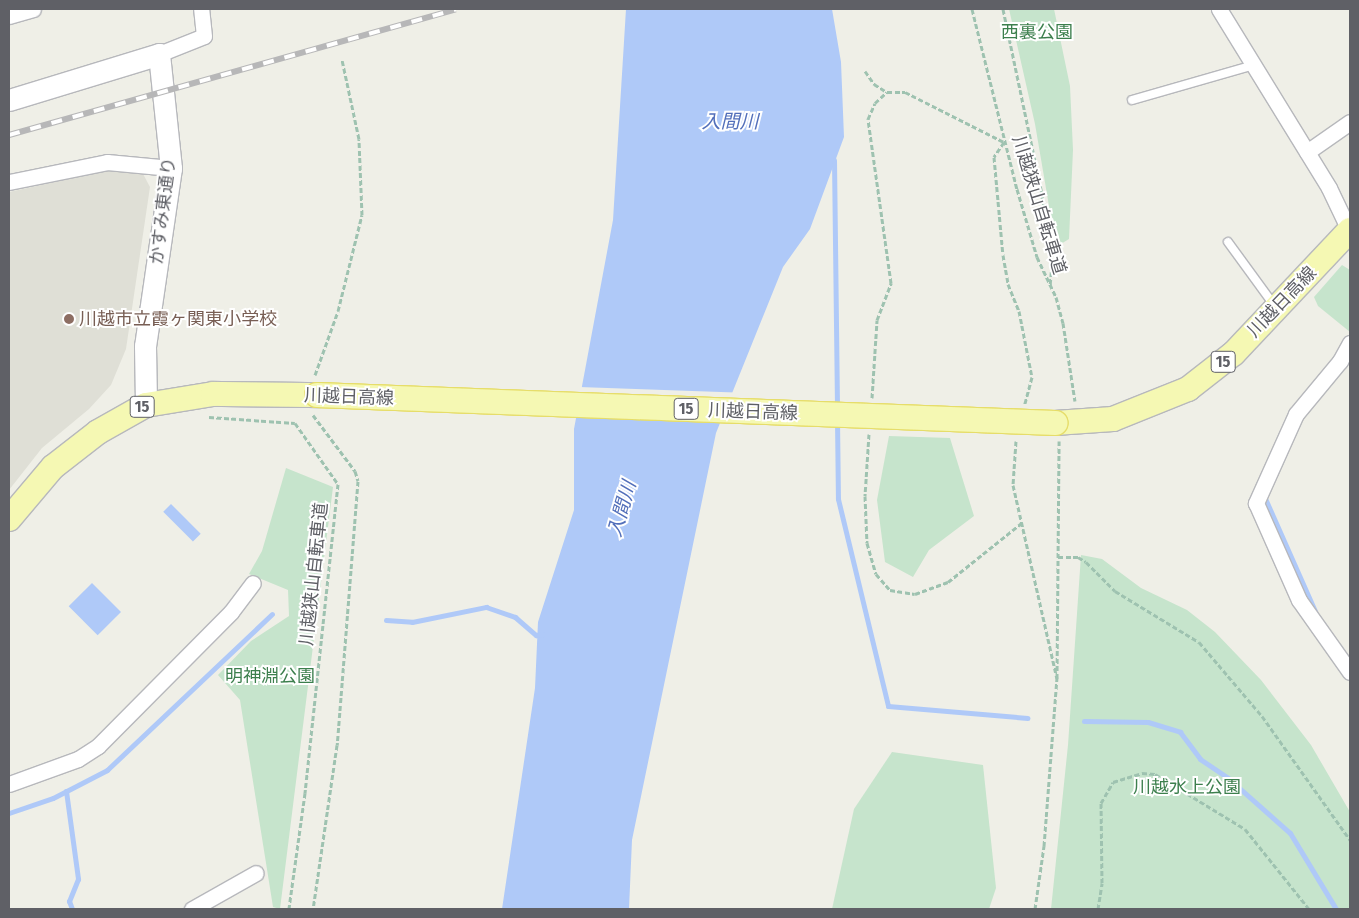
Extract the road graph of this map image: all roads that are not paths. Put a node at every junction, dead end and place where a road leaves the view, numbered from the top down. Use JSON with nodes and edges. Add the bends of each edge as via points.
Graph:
{"nodes":[{"id":1,"x":33,"y":9,"type":"edge"},
{"id":2,"x":201,"y":9,"type":"edge"},
{"id":3,"x":1220,"y":9,"type":"edge"},
{"id":4,"x":9,"y":16,"type":"edge"},
{"id":5,"x":159,"y":54,"type":"junction"},
{"id":6,"x":1254,"y":65,"type":"junction"},
{"id":7,"x":9,"y":100,"type":"edge"},
{"id":8,"x":1132,"y":100,"type":"dead end"},
{"id":9,"x":1350,"y":122,"type":"edge"},
{"id":10,"x":1307,"y":152,"type":"junction"},
{"id":11,"x":171,"y":168,"type":"junction"},
{"id":12,"x":9,"y":182,"type":"edge"},
{"id":13,"x":1350,"y":231,"type":"edge"},
{"id":14,"x":1228,"y":242,"type":"dead end"},
{"id":15,"x":1276,"y":309,"type":"junction"},
{"id":16,"x":1350,"y":343,"type":"edge"},
{"id":17,"x":146,"y":405,"type":"junction"},
{"id":18,"x":9,"y":519,"type":"edge"},
{"id":19,"x":253,"y":583,"type":"dead end"},
{"id":20,"x":1350,"y":672,"type":"edge"},
{"id":21,"x":9,"y":784,"type":"edge"},
{"id":22,"x":256,"y":873,"type":"dead end"},
{"id":23,"x":192,"y":909,"type":"edge"}],
"edges":[{"from":1,"to":4,"type":"street"},
{"from":2,"to":5,"type":"street","via":[[204,36]]},
{"from":3,"to":6,"type":"street"},
{"from":5,"to":7,"type":"street"},
{"from":5,"to":11,"type":"street","name":"かすみ東通り"},
{"from":6,"to":8,"type":"lane"},
{"from":6,"to":10,"type":"street"},
{"from":9,"to":10,"type":"street"},
{"from":10,"to":13,"type":"street","via":[[1340,207]]},
{"from":11,"to":12,"type":"street","via":[[107,162]]},
{"from":11,"to":17,"type":"street","name":"かすみ東通り","via":[[145,346]]},
{"from":13,"to":15,"type":"main road","name":"川越日高線","number":"15"},
{"from":14,"to":15,"type":"lane"},
{"from":15,"to":17,"type":"main road","name":"川越日高線","number":"15","bridge":true,"via":[[1234,353],[1188,389],[1113,418],[1057,429],[317,395],[213,394]]},
{"from":16,"to":20,"type":"street","via":[[1340,361],[1296,414],[1256,503],[1299,600]]},
{"from":17,"to":18,"type":"main road","name":"川越日高線","number":"15","via":[[118,419],[67,455]]},
{"from":19,"to":21,"type":"street","via":[[231,612],[98,746],[78,759]]},
{"from":22,"to":23,"type":"street"}]}
